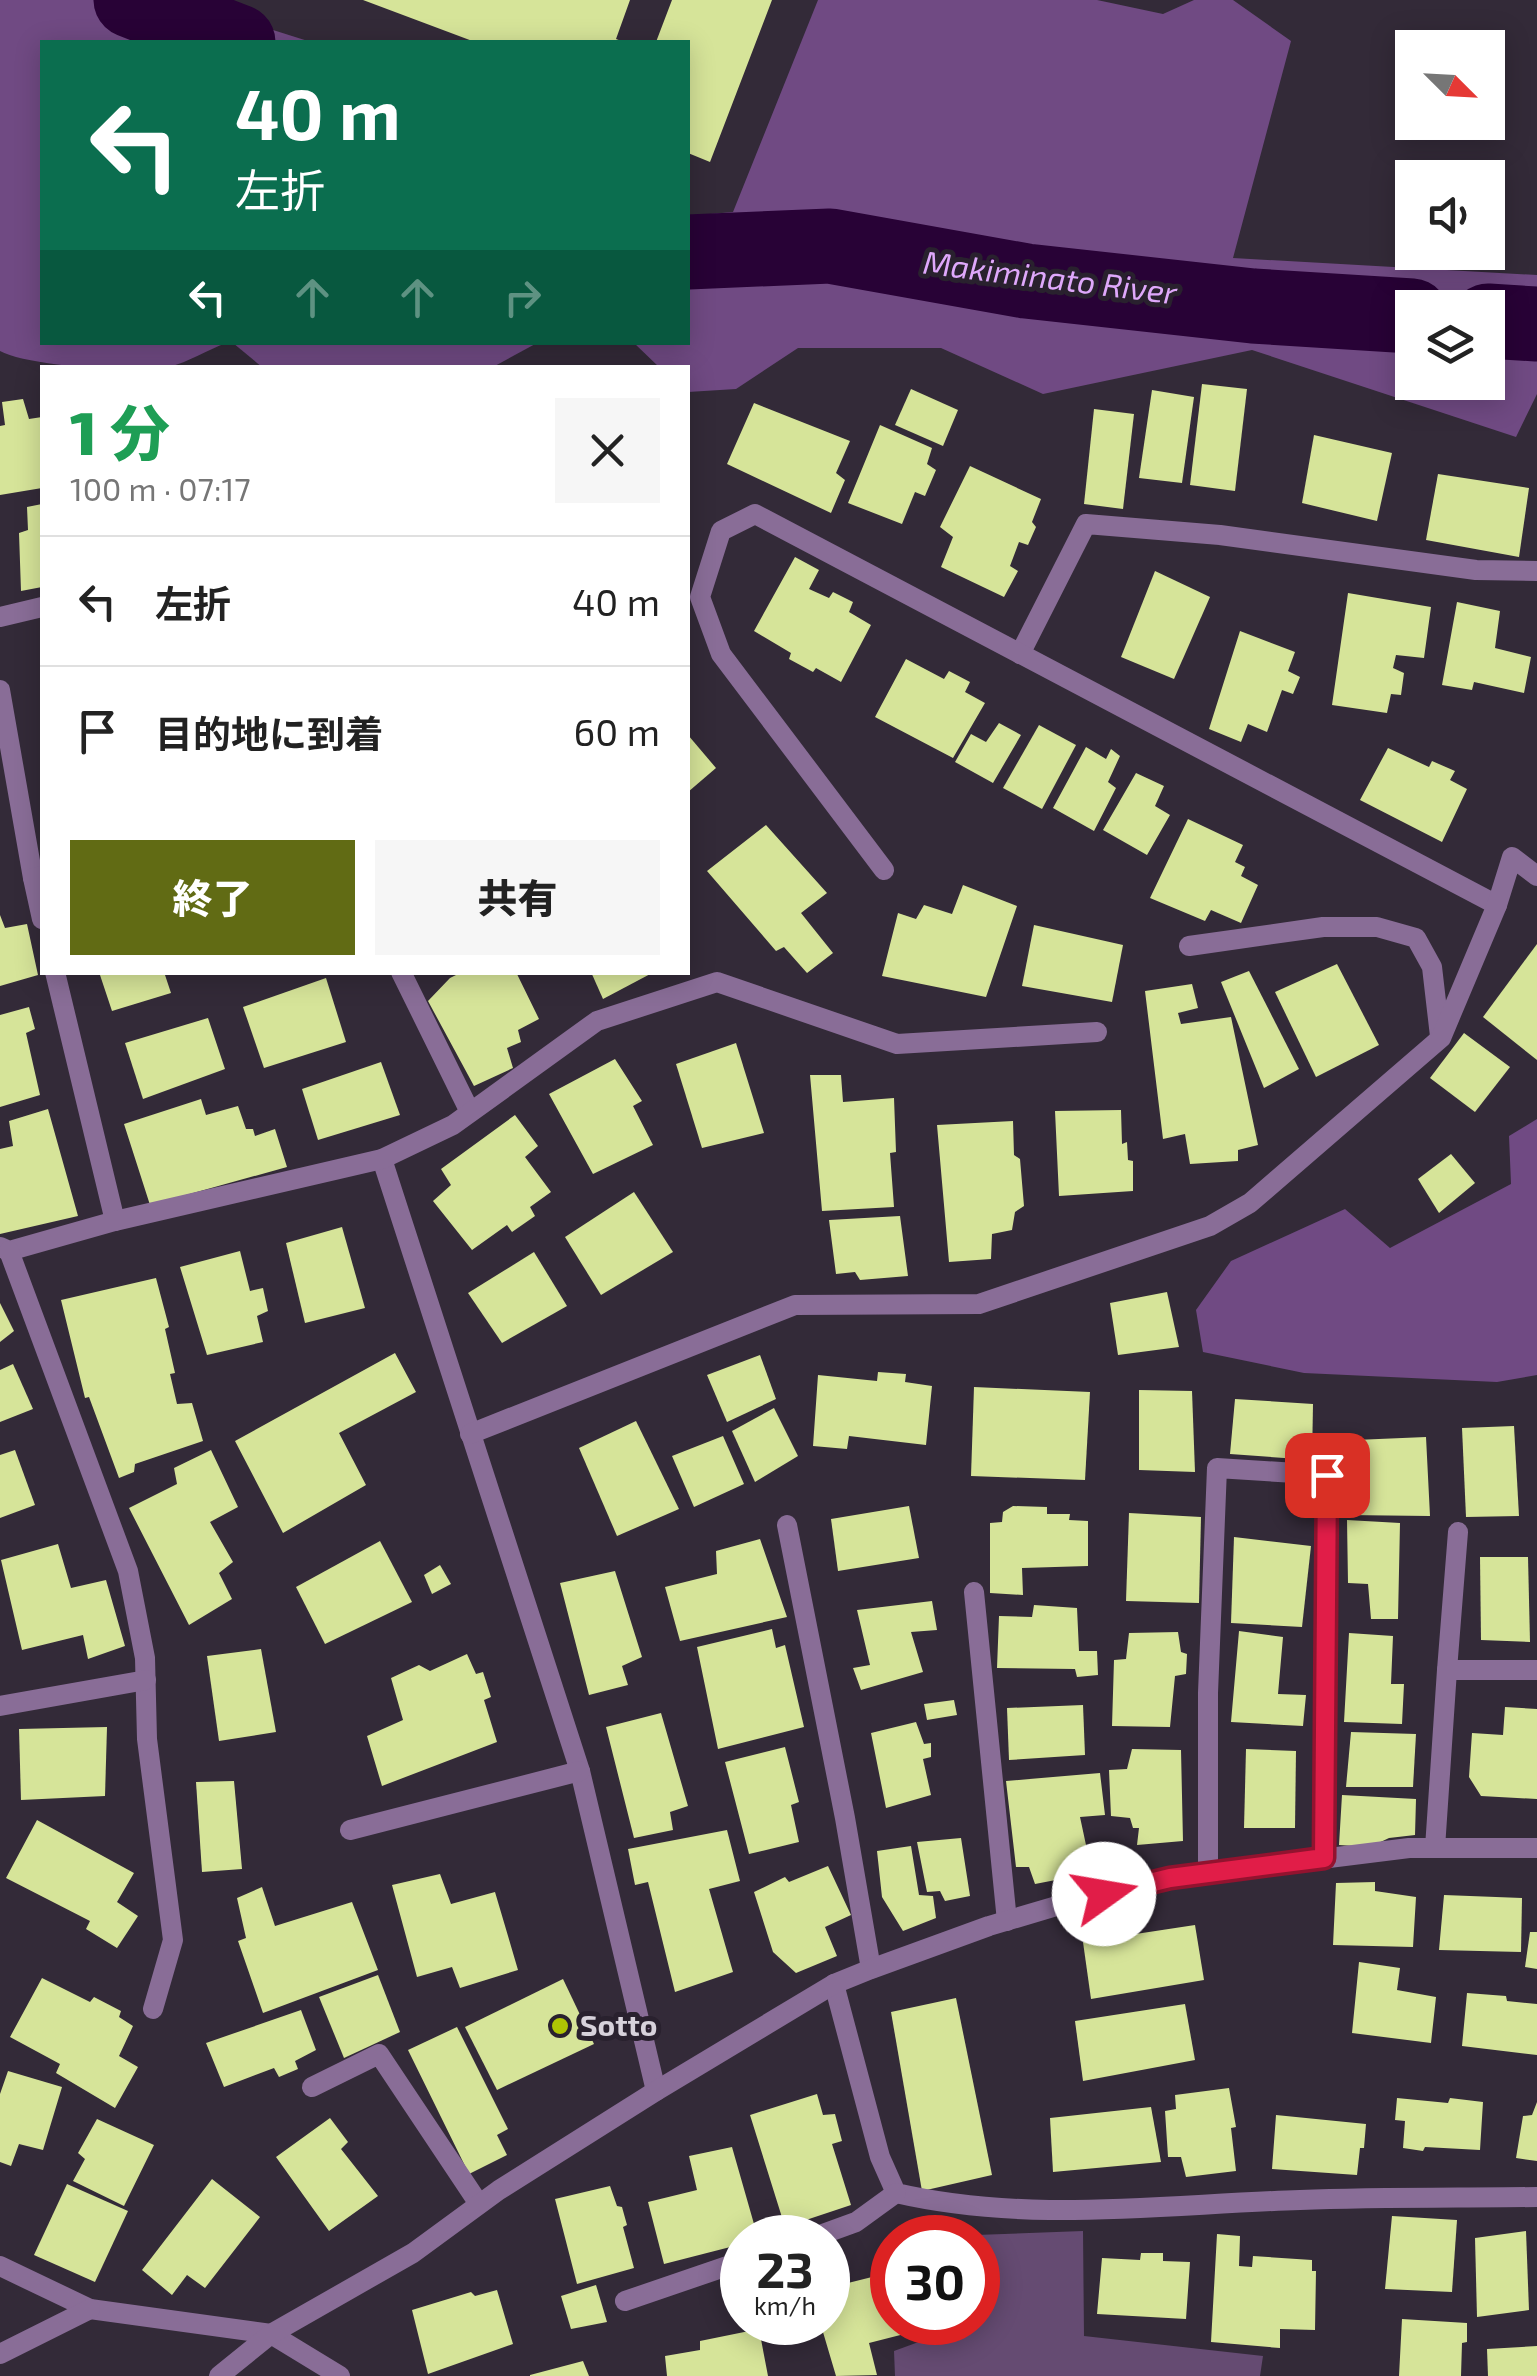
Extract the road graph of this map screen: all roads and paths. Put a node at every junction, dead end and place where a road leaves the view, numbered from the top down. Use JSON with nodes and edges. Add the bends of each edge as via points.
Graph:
{"nodes":[{"id":1,"x":1537,"y":570,"type":"edge"},
{"id":2,"x":40,"y":607,"type":"edge"},
{"id":3,"x":0,"y":617,"type":"edge"},
{"id":4,"x":1020,"y":654,"type":"junction"},
{"id":5,"x":0,"y":690,"type":"edge"},
{"id":6,"x":2,"y":717,"type":"edge"},
{"id":7,"x":884,"y":870,"type":"dead end"},
{"id":8,"x":1537,"y":876,"type":"edge"},
{"id":9,"x":38,"y":877,"type":"edge"},
{"id":10,"x":1497,"y":905,"type":"junction"},
{"id":11,"x":1189,"y":946,"type":"dead end"},
{"id":12,"x":57,"y":975,"type":"edge"},
{"id":13,"x":402,"y":975,"type":"edge"},
{"id":14,"x":1097,"y":1032,"type":"dead end"},
{"id":15,"x":1440,"y":1038,"type":"junction"},
{"id":16,"x":470,"y":1112,"type":"junction"},
{"id":17,"x":382,"y":1160,"type":"junction"},
{"id":18,"x":115,"y":1221,"type":"junction"},
{"id":19,"x":5,"y":1249,"type":"edge"},
{"id":20,"x":470,"y":1434,"type":"junction"},
{"id":21,"x":786,"y":1524,"type":"dead end"},
{"id":22,"x":1458,"y":1532,"type":"dead end"},
{"id":23,"x":974,"y":1592,"type":"dead end"},
{"id":24,"x":1447,"y":1670,"type":"junction"},
{"id":25,"x":1537,"y":1670,"type":"edge"},
{"id":26,"x":146,"y":1680,"type":"junction"},
{"id":27,"x":0,"y":1706,"type":"edge"},
{"id":28,"x":580,"y":1771,"type":"junction"},
{"id":29,"x":350,"y":1830,"type":"dead end"},
{"id":30,"x":1434,"y":1848,"type":"junction"},
{"id":31,"x":1537,"y":1848,"type":"edge"},
{"id":32,"x":1324,"y":1858,"type":"junction"},
{"id":33,"x":1208,"y":1873,"type":"junction"},
{"id":34,"x":1007,"y":1921,"type":"junction"},
{"id":35,"x":870,"y":1969,"type":"junction"},
{"id":36,"x":834,"y":1984,"type":"junction"},
{"id":37,"x":153,"y":2009,"type":"dead end"},
{"id":38,"x":312,"y":2087,"type":"dead end"},
{"id":39,"x":656,"y":2090,"type":"junction"},
{"id":40,"x":896,"y":2193,"type":"junction"},
{"id":41,"x":1537,"y":2197,"type":"edge"},
{"id":42,"x":479,"y":2204,"type":"junction"},
{"id":43,"x":850,"y":2224,"type":"edge"},
{"id":44,"x":0,"y":2266,"type":"edge"},
{"id":45,"x":720,"y":2269,"type":"edge"},
{"id":46,"x":625,"y":2301,"type":"dead end"},
{"id":47,"x":90,"y":2309,"type":"junction"},
{"id":48,"x":271,"y":2334,"type":"junction"},
{"id":49,"x":0,"y":2354,"type":"edge"},
{"id":50,"x":218,"y":2376,"type":"edge"},
{"id":51,"x":340,"y":2376,"type":"edge"}],
"edges":[{"from":1,"to":4,"type":"street","via":[[1476,570],[1086,524]]},
{"from":2,"to":3,"type":"street"},
{"from":4,"to":7,"type":"street","via":[[754,514],[721,531],[700,597],[721,654]]},
{"from":4,"to":10,"type":"street"},
{"from":5,"to":6,"type":"street"},
{"from":6,"to":9,"type":"street"},
{"from":8,"to":10,"type":"street","via":[[1512,858]]},
{"from":10,"to":15,"type":"street"},
{"from":11,"to":15,"type":"street","via":[[1323,927],[1378,928],[1416,938],[1432,966]]},
{"from":12,"to":18,"type":"street"},
{"from":13,"to":16,"type":"street"},
{"from":14,"to":16,"type":"street","via":[[896,1044],[717,982],[597,1021]]},
{"from":15,"to":20,"type":"street","via":[[1250,1203],[1210,1226],[979,1304],[794,1305]]},
{"from":16,"to":17,"type":"street"},
{"from":17,"to":18,"type":"street"},
{"from":17,"to":20,"type":"street"},
{"from":18,"to":19,"type":"street"},
{"from":19,"to":26,"type":"street","via":[[128,1571]]},
{"from":20,"to":28,"type":"street"},
{"from":21,"to":35,"type":"street"},
{"from":22,"to":24,"type":"street"},
{"from":23,"to":34,"type":"street"},
{"from":24,"to":25,"type":"street"},
{"from":24,"to":30,"type":"street"},
{"from":26,"to":27,"type":"street"},
{"from":26,"to":37,"type":"street","via":[[147,1739],[173,1940]]},
{"from":28,"to":29,"type":"street"},
{"from":28,"to":39,"type":"street"},
{"from":30,"to":31,"type":"street"},
{"from":30,"to":32,"type":"street"},
{"from":32,"to":33,"type":"street"},
{"from":32,"to":33,"type":"street","via":[[1327,1475],[1217,1468]]},
{"from":33,"to":34,"type":"street"},
{"from":34,"to":35,"type":"street"},
{"from":35,"to":36,"type":"street"},
{"from":36,"to":39,"type":"street"},
{"from":36,"to":40,"type":"street","via":[[880,2157]]},
{"from":38,"to":42,"type":"street","via":[[379,2054]]},
{"from":39,"to":42,"type":"street"},
{"from":40,"to":41,"type":"street","via":[[945,2204],[1075,2213],[1300,2200]]},
{"from":40,"to":43,"type":"street"},
{"from":42,"to":48,"type":"street","via":[[412,2253]]},
{"from":44,"to":47,"type":"street"},
{"from":45,"to":46,"type":"street"},
{"from":47,"to":48,"type":"street"},
{"from":47,"to":49,"type":"street"},
{"from":48,"to":50,"type":"street"},
{"from":48,"to":51,"type":"street"}]}
